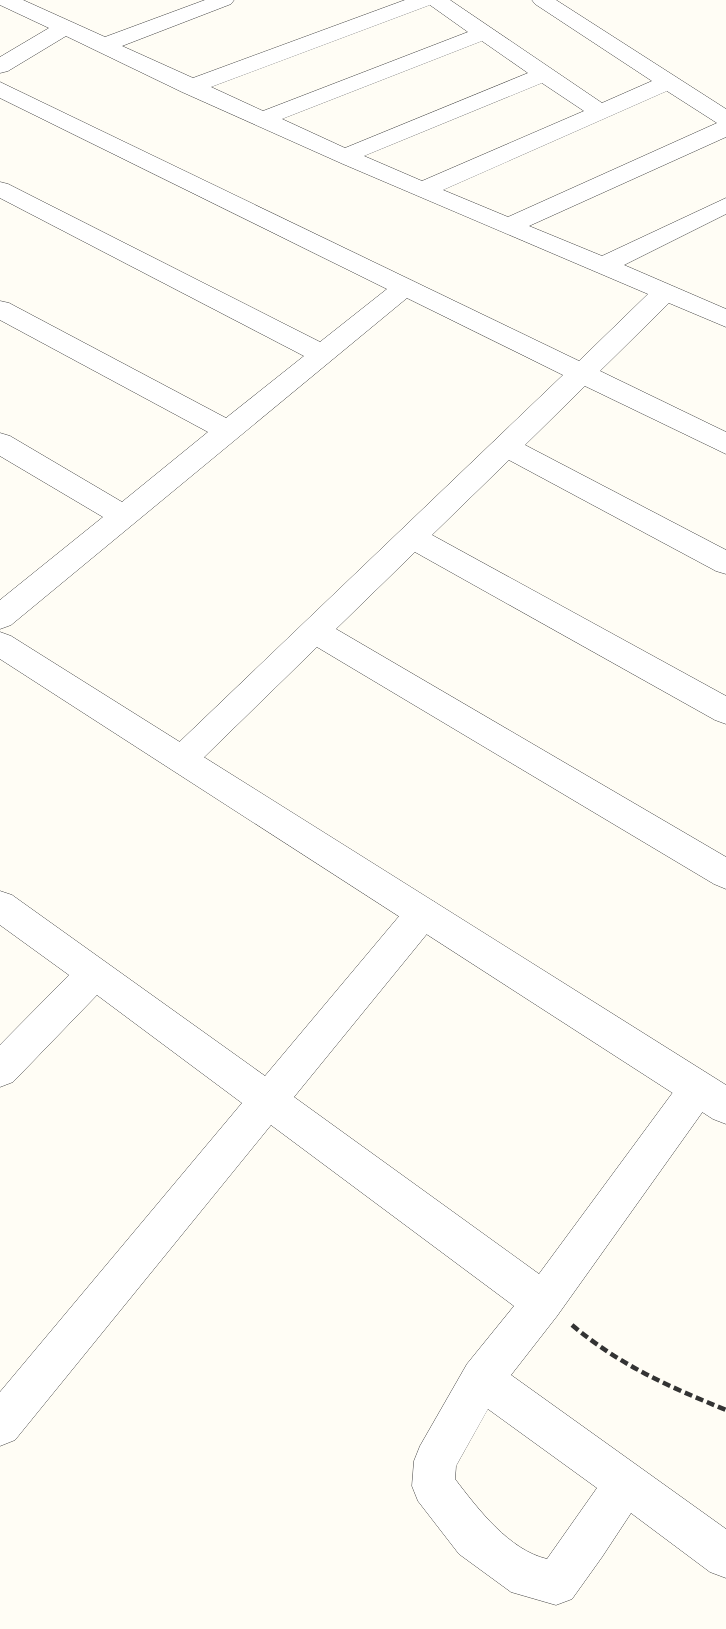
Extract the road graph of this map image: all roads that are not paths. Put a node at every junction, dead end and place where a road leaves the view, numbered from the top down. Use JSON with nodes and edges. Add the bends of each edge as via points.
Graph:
{"nodes":[{"id":1,"x":6,"y":0,"type":"edge"},
{"id":2,"x":224,"y":0,"type":"edge"},
{"id":3,"x":424,"y":0,"type":"edge"},
{"id":4,"x":436,"y":0,"type":"edge"},
{"id":5,"x":542,"y":0,"type":"edge"},
{"id":6,"x":65,"y":27,"type":"junction"},
{"id":7,"x":484,"y":33,"type":"junction"},
{"id":8,"x":104,"y":45,"type":"junction"},
{"id":9,"x":0,"y":66,"type":"edge"},
{"id":10,"x":544,"y":74,"type":"junction"},
{"id":11,"x":669,"y":82,"type":"junction"},
{"id":12,"x":190,"y":87,"type":"junction"},
{"id":13,"x":0,"y":89,"type":"edge"},
{"id":14,"x":600,"y":112,"type":"junction"},
{"id":15,"x":262,"y":119,"type":"junction"},
{"id":16,"x":726,"y":119,"type":"edge"},
{"id":17,"x":726,"y":128,"type":"edge"},
{"id":18,"x":345,"y":156,"type":"junction"},
{"id":19,"x":0,"y":189,"type":"edge"},
{"id":20,"x":423,"y":190,"type":"junction"},
{"id":21,"x":726,"y":205,"type":"edge"},
{"id":22,"x":509,"y":226,"type":"junction"},
{"id":23,"x":603,"y":264,"type":"junction"},
{"id":24,"x":404,"y":288,"type":"junction"},
{"id":25,"x":666,"y":292,"type":"junction"},
{"id":26,"x":0,"y":309,"type":"edge"},
{"id":27,"x":719,"y":310,"type":"edge"},
{"id":28,"x":322,"y":354,"type":"junction"},
{"id":29,"x":581,"y":375,"type":"junction"},
{"id":30,"x":228,"y":431,"type":"junction"},
{"id":31,"x":0,"y":443,"type":"edge"},
{"id":32,"x":726,"y":444,"type":"edge"},
{"id":33,"x":506,"y":447,"type":"junction"},
{"id":34,"x":124,"y":516,"type":"junction"},
{"id":35,"x":412,"y":537,"type":"junction"},
{"id":36,"x":726,"y":563,"type":"edge"},
{"id":37,"x":0,"y":617,"type":"edge"},
{"id":38,"x":315,"y":631,"type":"junction"},
{"id":39,"x":0,"y":644,"type":"edge"},
{"id":40,"x":726,"y":711,"type":"edge"},
{"id":41,"x":182,"y":759,"type":"junction"},
{"id":42,"x":726,"y":874,"type":"edge"},
{"id":43,"x":0,"y":906,"type":"edge"},
{"id":44,"x":423,"y":913,"type":"junction"},
{"id":45,"x":95,"y":974,"type":"junction"},
{"id":46,"x":0,"y":1070,"type":"edge"},
{"id":47,"x":712,"y":1097,"type":"edge"},
{"id":48,"x":268,"y":1100,"type":"junction"},
{"id":49,"x":543,"y":1302,"type":"junction"},
{"id":50,"x":482,"y":1379,"type":"junction"},
{"id":51,"x":0,"y":1425,"type":"edge"},
{"id":52,"x":625,"y":1483,"type":"junction"},
{"id":53,"x":726,"y":1556,"type":"edge"}],
"edges":[{"from":1,"to":6,"type":"street"},
{"from":2,"to":8,"type":"street"},
{"from":3,"to":12,"type":"street"},
{"from":4,"to":7,"type":"street"},
{"from":5,"to":11,"type":"street"},
{"from":6,"to":8,"type":"street"},
{"from":6,"to":9,"type":"street"},
{"from":7,"to":10,"type":"street"},
{"from":7,"to":15,"type":"street"},
{"from":8,"to":12,"type":"street"},
{"from":10,"to":14,"type":"street"},
{"from":10,"to":18,"type":"street"},
{"from":11,"to":14,"type":"street"},
{"from":11,"to":16,"type":"street"},
{"from":12,"to":15,"type":"street"},
{"from":13,"to":24,"type":"street"},
{"from":14,"to":20,"type":"street"},
{"from":15,"to":18,"type":"street"},
{"from":17,"to":22,"type":"street"},
{"from":18,"to":20,"type":"street"},
{"from":19,"to":28,"type":"street"},
{"from":20,"to":22,"type":"street"},
{"from":21,"to":23,"type":"street"},
{"from":22,"to":23,"type":"street"},
{"from":23,"to":25,"type":"street"},
{"from":24,"to":28,"type":"street"},
{"from":24,"to":29,"type":"street"},
{"from":25,"to":27,"type":"street"},
{"from":25,"to":29,"type":"street"},
{"from":26,"to":30,"type":"street"},
{"from":28,"to":30,"type":"street"},
{"from":29,"to":32,"type":"street"},
{"from":29,"to":33,"type":"street"},
{"from":30,"to":34,"type":"street"},
{"from":31,"to":34,"type":"street"},
{"from":33,"to":35,"type":"street"},
{"from":33,"to":36,"type":"street"},
{"from":34,"to":37,"type":"street"},
{"from":35,"to":38,"type":"street"},
{"from":35,"to":40,"type":"street"},
{"from":38,"to":41,"type":"street"},
{"from":38,"to":42,"type":"street"},
{"from":39,"to":41,"type":"street"},
{"from":41,"to":44,"type":"street"},
{"from":43,"to":45,"type":"street"},
{"from":44,"to":47,"type":"street"},
{"from":44,"to":48,"type":"street"},
{"from":45,"to":46,"type":"street"},
{"from":45,"to":48,"type":"street"},
{"from":47,"to":49,"type":"street"},
{"from":48,"to":49,"type":"street"},
{"from":48,"to":51,"type":"street"},
{"from":49,"to":50,"type":"street"},
{"from":50,"to":52,"type":"street"},
{"from":50,"to":52,"type":"street","via":[[435,1461],[433,1486],[474,1539],[527,1576],[556,1583]]},
{"from":52,"to":53,"type":"street"}]}
